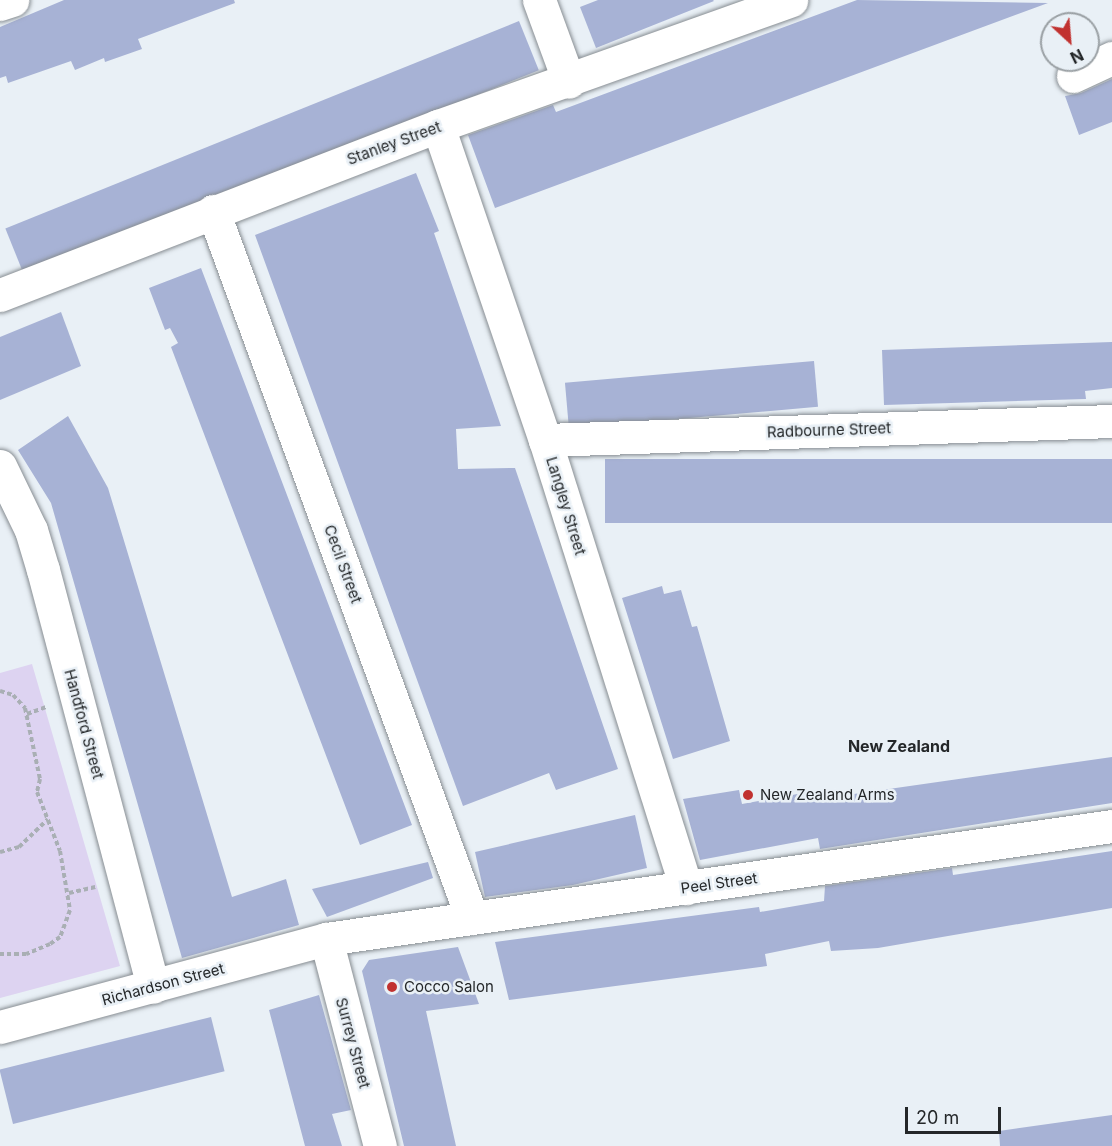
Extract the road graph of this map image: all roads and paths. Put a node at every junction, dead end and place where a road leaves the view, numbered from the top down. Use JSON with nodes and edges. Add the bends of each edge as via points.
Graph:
{"nodes":[{"id":1,"x":12,"y":0,"type":"edge"},
{"id":2,"x":539,"y":0,"type":"edge"},
{"id":3,"x":791,"y":0,"type":"edge"},
{"id":4,"x":0,"y":4,"type":"edge"},
{"id":5,"x":1112,"y":58,"type":"edge"},
{"id":6,"x":1073,"y":76,"type":"dead end"},
{"id":7,"x":569,"y":82,"type":"junction"},
{"id":8,"x":438,"y":126,"type":"junction"},
{"id":9,"x":213,"y":211,"type":"junction"},
{"id":10,"x":0,"y":295,"type":"edge"},
{"id":11,"x":1112,"y":421,"type":"edge"},
{"id":12,"x":546,"y":440,"type":"junction"},
{"id":13,"x":0,"y":466,"type":"edge"},
{"id":14,"x":0,"y":691,"type":"edge"},
{"id":15,"x":48,"y":819,"type":"junction"},
{"id":16,"x":1112,"y":826,"type":"edge"},
{"id":17,"x":0,"y":852,"type":"edge"},
{"id":18,"x":686,"y":888,"type":"junction"},
{"id":19,"x":472,"y":918,"type":"junction"},
{"id":20,"x":326,"y":939,"type":"junction"},
{"id":21,"x":0,"y":954,"type":"edge"},
{"id":22,"x":153,"y":987,"type":"junction"},
{"id":23,"x":0,"y":1027,"type":"edge"},
{"id":24,"x":380,"y":1146,"type":"edge"}],
"edges":[{"from":1,"to":4,"type":"street"},
{"from":2,"to":7,"type":"street"},
{"from":3,"to":7,"type":"street","name":"Stanley Street"},
{"from":5,"to":6,"type":"street"},
{"from":7,"to":8,"type":"street","name":"Stanley Street"},
{"from":8,"to":9,"type":"street","name":"Stanley Street"},
{"from":8,"to":12,"type":"street","name":"Langley Street"},
{"from":9,"to":10,"type":"street","name":"Stanley Street"},
{"from":9,"to":19,"type":"street","name":"Cecil Street"},
{"from":11,"to":12,"type":"street","name":"Radbourne Street"},
{"from":12,"to":18,"type":"street","name":"Langley Street"},
{"from":13,"to":22,"type":"street","name":"Handford Street","via":[[23,510],[43,570]]},
{"from":14,"to":15,"type":"path","via":[[13,695],[26,708],[40,779],[37,792]]},
{"from":15,"to":17,"type":"path","via":[[19,847]]},
{"from":15,"to":21,"type":"path","via":[[69,893],[66,922],[60,937],[50,945],[26,954]]},
{"from":16,"to":18,"type":"street","name":"Peel Street"},
{"from":18,"to":19,"type":"street","name":"Peel Street"},
{"from":19,"to":20,"type":"street","name":"Peel Street"},
{"from":20,"to":22,"type":"street","name":"Richardson Street"},
{"from":20,"to":24,"type":"street","name":"Surrey Street"},
{"from":22,"to":23,"type":"street","name":"Richardson Street"}]}
